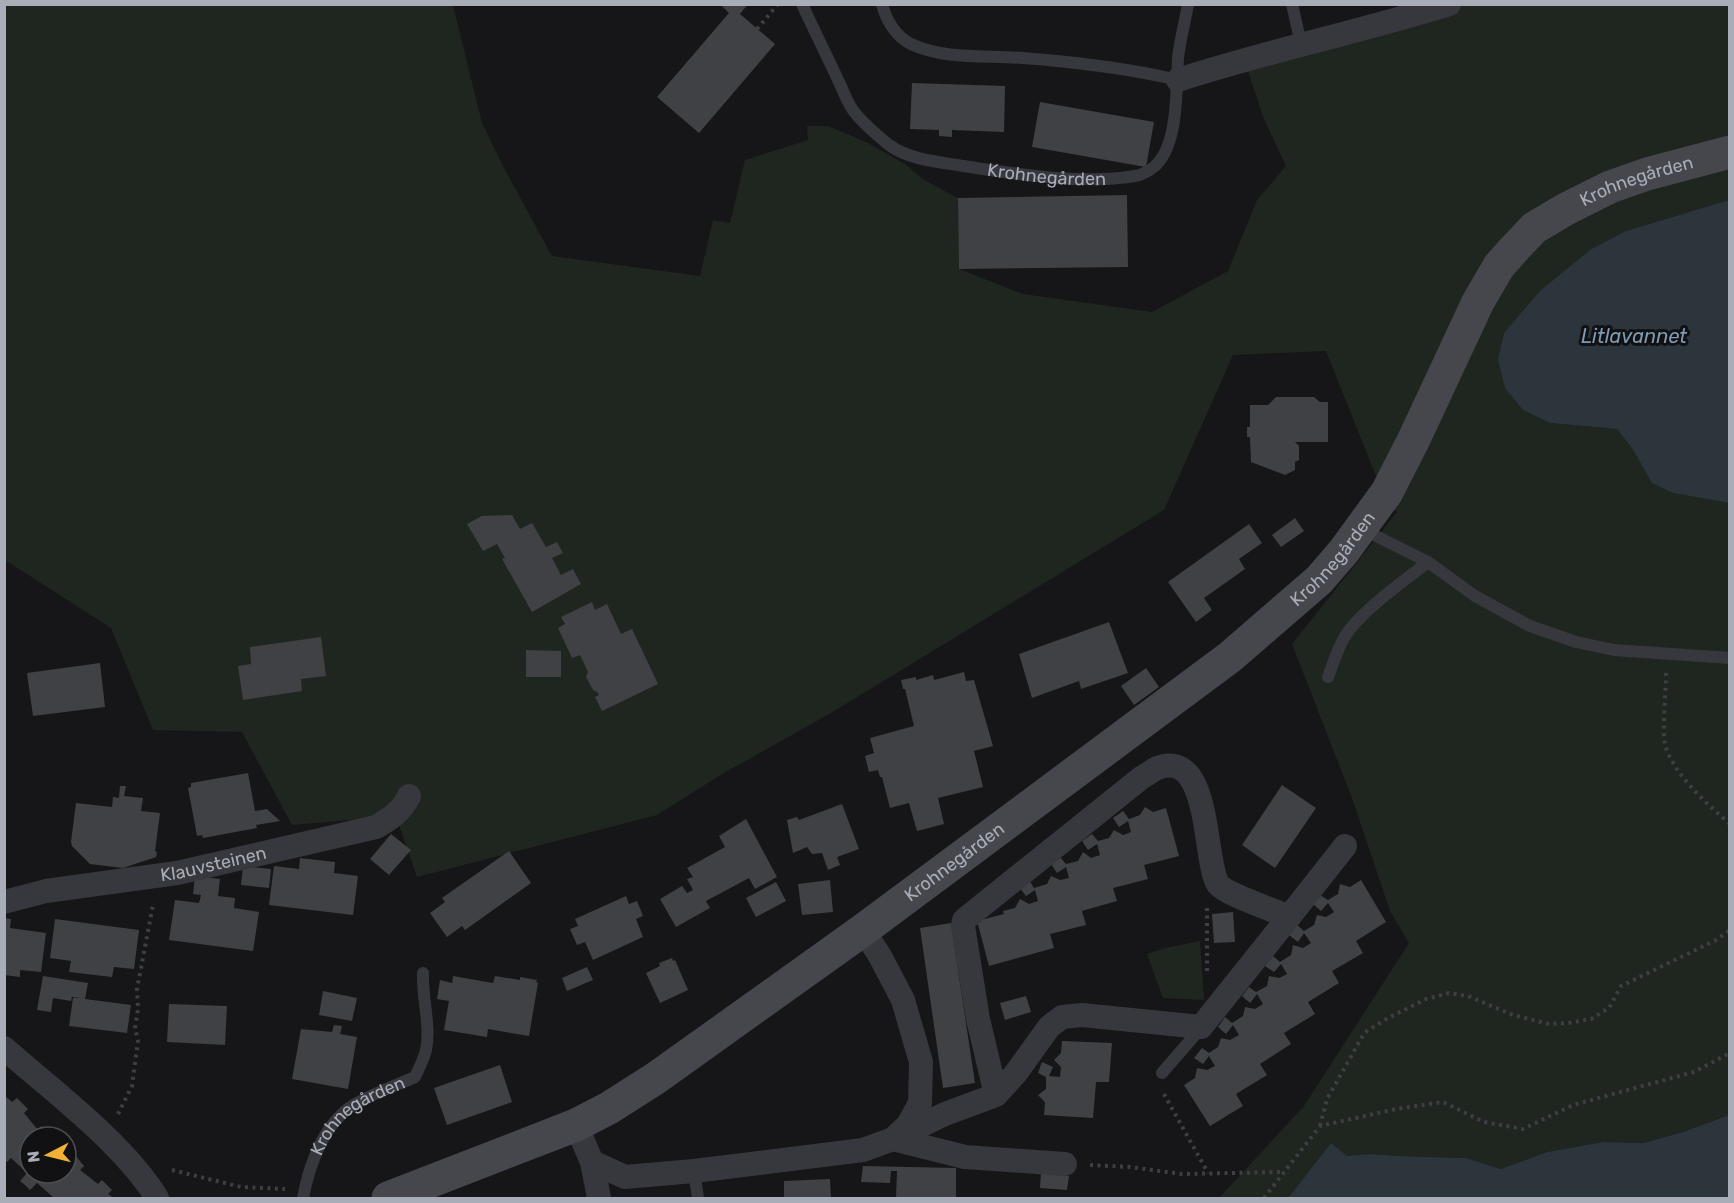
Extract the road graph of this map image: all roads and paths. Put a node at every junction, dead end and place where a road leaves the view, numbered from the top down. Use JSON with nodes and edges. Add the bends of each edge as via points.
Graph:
{"nodes":[{"id":1,"x":778,"y":4,"type":"edge"},
{"id":2,"x":802,"y":4,"type":"edge"},
{"id":3,"x":882,"y":4,"type":"edge"},
{"id":4,"x":1188,"y":4,"type":"edge"},
{"id":5,"x":1292,"y":4,"type":"edge"},
{"id":6,"x":1449,"y":4,"type":"edge"},
{"id":7,"x":758,"y":29,"type":"dead end"},
{"id":8,"x":1301,"y":44,"type":"junction"},
{"id":9,"x":1178,"y":80,"type":"junction"},
{"id":10,"x":1730,"y":152,"type":"edge"},
{"id":11,"x":1361,"y":529,"type":"junction"},
{"id":12,"x":1428,"y":561,"type":"junction"},
{"id":13,"x":1666,"y":655,"type":"junction"},
{"id":14,"x":1730,"y":658,"type":"edge"},
{"id":15,"x":1328,"y":677,"type":"dead end"},
{"id":16,"x":409,"y":796,"type":"dead end"},
{"id":17,"x":1730,"y":824,"type":"edge"},
{"id":18,"x":1345,"y":846,"type":"dead end"},
{"id":19,"x":1213,"y":872,"type":"junction"},
{"id":20,"x":4,"y":903,"type":"edge"},
{"id":21,"x":153,"y":905,"type":"dead end"},
{"id":22,"x":1289,"y":918,"type":"junction"},
{"id":23,"x":863,"y":930,"type":"junction"},
{"id":24,"x":1730,"y":930,"type":"edge"},
{"id":25,"x":423,"y":973,"type":"dead end"},
{"id":26,"x":1208,"y":1019,"type":"junction"},
{"id":27,"x":4,"y":1048,"type":"edge"},
{"id":28,"x":1730,"y":1053,"type":"edge"},
{"id":29,"x":1162,"y":1073,"type":"joint"},
{"id":30,"x":996,"y":1095,"type":"junction"},
{"id":31,"x":576,"y":1125,"type":"junction"},
{"id":32,"x":1320,"y":1126,"type":"junction"},
{"id":33,"x":106,"y":1138,"type":"junction"},
{"id":34,"x":893,"y":1138,"type":"junction"},
{"id":35,"x":592,"y":1162,"type":"junction"},
{"id":36,"x":1065,"y":1164,"type":"joint"},
{"id":37,"x":694,"y":1171,"type":"junction"},
{"id":38,"x":1283,"y":1172,"type":"junction"},
{"id":39,"x":1208,"y":1173,"type":"junction"},
{"id":40,"x":143,"y":1177,"type":"junction"},
{"id":41,"x":299,"y":1194,"type":"edge"},
{"id":42,"x":157,"y":1198,"type":"edge"},
{"id":43,"x":388,"y":1198,"type":"edge"},
{"id":44,"x":599,"y":1198,"type":"edge"},
{"id":45,"x":698,"y":1198,"type":"edge"},
{"id":46,"x":1264,"y":1198,"type":"edge"}],
"edges":[{"from":1,"to":7,"type":"path"},
{"from":2,"to":9,"type":"lane","name":"Krohnegården","via":[[855,113],[900,152],[922,159],[1056,177],[1137,176],[1155,166],[1164,153],[1172,129]]},
{"from":3,"to":9,"type":"lane","via":[[892,27],[902,38],[931,52],[1022,58],[1145,72]]},
{"from":4,"to":9,"type":"lane","name":"Krohnegården","via":[[1178,57]]},
{"from":5,"to":8,"type":"lane"},
{"from":6,"to":8,"type":"street"},
{"from":8,"to":9,"type":"street"},
{"from":10,"to":11,"type":"main road","name":"Krohnegården","via":[[1610,187],[1534,228],[1499,266],[1478,302],[1406,456]]},
{"from":11,"to":12,"type":"lane"},
{"from":11,"to":23,"type":"main road","name":"Krohnegården","via":[[1319,579],[1230,657]]},
{"from":12,"to":13,"type":"lane","via":[[1484,602],[1530,626],[1604,648]]},
{"from":12,"to":15,"type":"lane","via":[[1350,628]]},
{"from":13,"to":14,"type":"lane"},
{"from":13,"to":17,"type":"path","via":[[1665,743],[1672,762],[1706,804]]},
{"from":16,"to":20,"type":"street","name":"Klauvsteinen","via":[[394,816],[376,827],[177,873],[46,891]]},
{"from":18,"to":22,"type":"street"},
{"from":19,"to":22,"type":"street","via":[[1219,886],[1229,894]]},
{"from":19,"to":26,"type":"path","via":[[1206,910]]},
{"from":19,"to":30,"type":"street","via":[[1197,789],[1187,774],[1177,768],[1158,768],[964,920],[978,1019]]},
{"from":21,"to":33,"type":"path","via":[[137,990],[138,1041],[132,1086]]},
{"from":22,"to":26,"type":"street"},
{"from":23,"to":31,"type":"main road","name":"Krohnegården","via":[[656,1078]]},
{"from":23,"to":34,"type":"street","via":[[903,1000],[921,1062],[920,1103],[908,1125]]},
{"from":24,"to":32,"type":"path","via":[[1621,986],[1609,1008],[1591,1019],[1549,1024],[1513,1015],[1468,996],[1449,993],[1426,999],[1367,1031],[1328,1099]]},
{"from":25,"to":41,"type":"lane","name":"Krohnegården","via":[[427,1038],[425,1055],[415,1077],[351,1107],[333,1124],[314,1156]]},
{"from":26,"to":29,"type":"lane"},
{"from":26,"to":30,"type":"street","via":[[1062,1017],[1049,1027]]},
{"from":27,"to":33,"type":"street"},
{"from":28,"to":32,"type":"path","via":[[1694,1072],[1573,1105],[1523,1129],[1484,1122],[1443,1102]]},
{"from":29,"to":39,"type":"path","via":[[1160,1086]]},
{"from":30,"to":34,"type":"street"},
{"from":31,"to":35,"type":"street"},
{"from":31,"to":43,"type":"main road","name":"Krohnegården"},
{"from":32,"to":38,"type":"path"},
{"from":33,"to":40,"type":"street"},
{"from":34,"to":36,"type":"street","via":[[965,1157]]},
{"from":34,"to":37,"type":"street","via":[[863,1150]]},
{"from":35,"to":37,"type":"street","via":[[625,1177]]},
{"from":35,"to":44,"type":"street"},
{"from":36,"to":39,"type":"path"},
{"from":37,"to":45,"type":"lane"},
{"from":38,"to":39,"type":"path"},
{"from":38,"to":46,"type":"path"},
{"from":40,"to":41,"type":"path","via":[[153,1168],[162,1168],[241,1187]]},
{"from":40,"to":42,"type":"street"}]}
